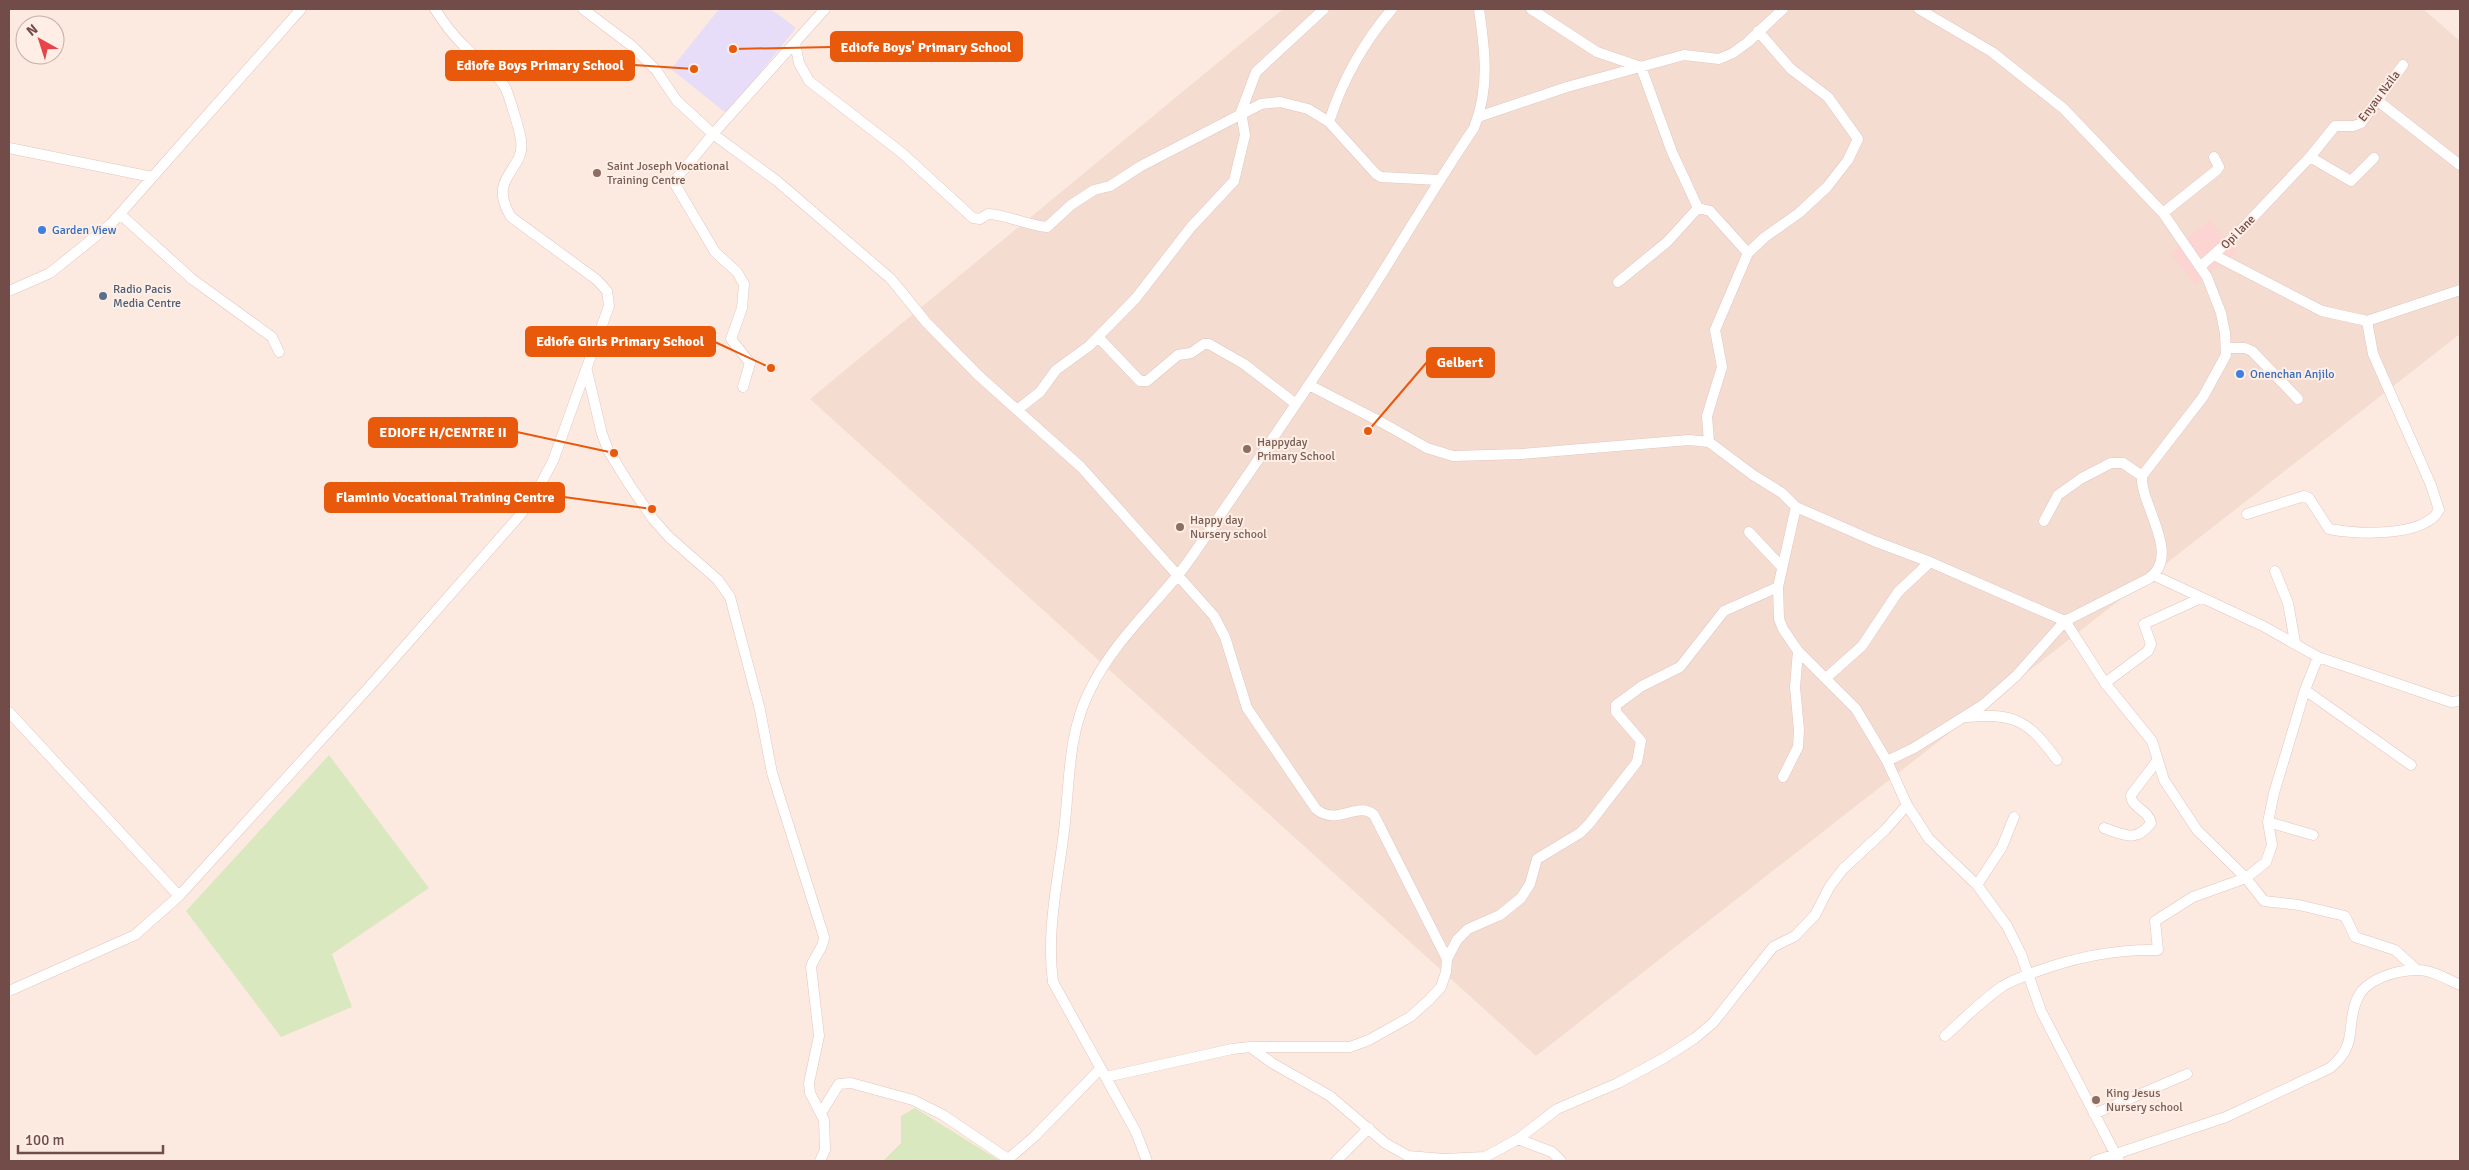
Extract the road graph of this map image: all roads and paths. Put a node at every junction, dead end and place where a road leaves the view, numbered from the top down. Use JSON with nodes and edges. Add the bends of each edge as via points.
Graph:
{"nodes":[{"id":1,"x":301,"y":9,"type":"edge"},
{"id":2,"x":435,"y":9,"type":"edge"},
{"id":3,"x":583,"y":9,"type":"edge"},
{"id":4,"x":825,"y":9,"type":"edge"},
{"id":5,"x":1324,"y":9,"type":"edge"},
{"id":6,"x":1392,"y":9,"type":"edge"},
{"id":7,"x":1479,"y":9,"type":"edge"},
{"id":8,"x":1531,"y":9,"type":"edge"},
{"id":9,"x":1784,"y":9,"type":"edge"},
{"id":10,"x":1922,"y":9,"type":"edge"},
{"id":11,"x":1758,"y":31,"type":"junction"},
{"id":12,"x":795,"y":42,"type":"junction"},
{"id":13,"x":2403,"y":65,"type":"dead end"},
{"id":14,"x":1641,"y":66,"type":"junction"},
{"id":15,"x":2378,"y":101,"type":"junction"},
{"id":16,"x":1242,"y":112,"type":"junction"},
{"id":17,"x":1478,"y":117,"type":"junction"},
{"id":18,"x":1329,"y":122,"type":"junction"},
{"id":19,"x":713,"y":134,"type":"junction"},
{"id":20,"x":9,"y":148,"type":"edge"},
{"id":21,"x":2214,"y":157,"type":"dead end"},
{"id":22,"x":2310,"y":158,"type":"junction"},
{"id":23,"x":2374,"y":158,"type":"dead end"},
{"id":24,"x":2460,"y":165,"type":"edge"},
{"id":25,"x":152,"y":177,"type":"junction"},
{"id":26,"x":1439,"y":180,"type":"junction"},
{"id":27,"x":2273,"y":196,"type":"joint"},
{"id":28,"x":1698,"y":208,"type":"junction"},
{"id":29,"x":2163,"y":213,"type":"junction"},
{"id":30,"x":120,"y":214,"type":"junction"},
{"id":31,"x":1748,"y":253,"type":"junction"},
{"id":32,"x":2214,"y":255,"type":"junction"},
{"id":33,"x":2201,"y":266,"type":"junction"},
{"id":34,"x":1618,"y":282,"type":"dead end"},
{"id":35,"x":2460,"y":290,"type":"edge"},
{"id":36,"x":9,"y":291,"type":"edge"},
{"id":37,"x":2367,"y":321,"type":"junction"},
{"id":38,"x":1098,"y":337,"type":"junction"},
{"id":39,"x":2227,"y":348,"type":"junction"},
{"id":40,"x":279,"y":352,"type":"dead end"},
{"id":41,"x":587,"y":370,"type":"junction"},
{"id":42,"x":1309,"y":385,"type":"junction"},
{"id":43,"x":743,"y":387,"type":"dead end"},
{"id":44,"x":2298,"y":399,"type":"dead end"},
{"id":45,"x":1296,"y":404,"type":"junction"},
{"id":46,"x":1017,"y":410,"type":"junction"},
{"id":47,"x":1709,"y":442,"type":"junction"},
{"id":48,"x":2142,"y":476,"type":"junction"},
{"id":49,"x":1796,"y":507,"type":"junction"},
{"id":50,"x":2247,"y":514,"type":"dead end"},
{"id":51,"x":2044,"y":521,"type":"dead end"},
{"id":52,"x":1749,"y":532,"type":"dead end"},
{"id":53,"x":1930,"y":562,"type":"junction"},
{"id":54,"x":1781,"y":566,"type":"junction"},
{"id":55,"x":2275,"y":571,"type":"dead end"},
{"id":56,"x":1178,"y":574,"type":"junction"},
{"id":57,"x":2154,"y":575,"type":"junction"},
{"id":58,"x":1778,"y":587,"type":"junction"},
{"id":59,"x":2201,"y":598,"type":"junction"},
{"id":60,"x":2065,"y":621,"type":"junction"},
{"id":61,"x":2295,"y":642,"type":"junction"},
{"id":62,"x":1798,"y":651,"type":"junction"},
{"id":63,"x":2318,"y":657,"type":"junction"},
{"id":64,"x":1826,"y":678,"type":"junction"},
{"id":65,"x":2105,"y":683,"type":"junction"},
{"id":66,"x":2305,"y":690,"type":"junction"},
{"id":67,"x":2460,"y":701,"type":"edge"},
{"id":68,"x":9,"y":712,"type":"edge"},
{"id":69,"x":1966,"y":717,"type":"junction"},
{"id":70,"x":2057,"y":760,"type":"dead end"},
{"id":71,"x":1887,"y":761,"type":"junction"},
{"id":72,"x":2157,"y":761,"type":"junction"},
{"id":73,"x":2411,"y":765,"type":"dead end"},
{"id":74,"x":1783,"y":777,"type":"dead end"},
{"id":75,"x":1908,"y":805,"type":"junction"},
{"id":76,"x":2014,"y":817,"type":"dead end"},
{"id":77,"x":2268,"y":822,"type":"junction"},
{"id":78,"x":2104,"y":828,"type":"dead end"},
{"id":79,"x":2313,"y":835,"type":"dead end"},
{"id":80,"x":2246,"y":878,"type":"junction"},
{"id":81,"x":1977,"y":885,"type":"junction"},
{"id":82,"x":179,"y":896,"type":"junction"},
{"id":83,"x":1447,"y":959,"type":"junction"},
{"id":84,"x":2417,"y":970,"type":"junction"},
{"id":85,"x":2028,"y":975,"type":"junction"},
{"id":86,"x":2460,"y":985,"type":"edge"},
{"id":87,"x":9,"y":990,"type":"edge"},
{"id":88,"x":1945,"y":1036,"type":"dead end"},
{"id":89,"x":1250,"y":1046,"type":"junction"},
{"id":90,"x":1100,"y":1068,"type":"junction"},
{"id":91,"x":2187,"y":1074,"type":"dead end"},
{"id":92,"x":1106,"y":1077,"type":"junction"},
{"id":93,"x":821,"y":1113,"type":"junction"},
{"id":94,"x":2094,"y":1114,"type":"junction"},
{"id":95,"x":1369,"y":1128,"type":"junction"},
{"id":96,"x":1518,"y":1139,"type":"junction"},
{"id":97,"x":2117,"y":1158,"type":"edge"},
{"id":98,"x":1007,"y":1160,"type":"edge"},
{"id":99,"x":820,"y":1161,"type":"edge"},
{"id":100,"x":1147,"y":1161,"type":"edge"},
{"id":101,"x":1336,"y":1161,"type":"edge"},
{"id":102,"x":1561,"y":1161,"type":"edge"},
{"id":103,"x":2095,"y":1161,"type":"edge"}],
"edges":[{"from":1,"to":25,"type":"street"},
{"from":2,"to":41,"type":"street","via":[[462,45],[505,87],[521,145],[502,188],[502,202],[511,217],[597,280],[607,291],[609,306]]},
{"from":3,"to":19,"type":"street","via":[[632,46],[656,70],[677,101]]},
{"from":4,"to":12,"type":"street"},
{"from":5,"to":16,"type":"street","via":[[1256,72]]},
{"from":6,"to":18,"type":"street","via":[[1364,47],[1338,93]]},
{"from":7,"to":17,"type":"street","via":[[1486,78]]},
{"from":8,"to":14,"type":"street","via":[[1597,52]]},
{"from":9,"to":11,"type":"street"},
{"from":10,"to":29,"type":"street","via":[[1992,52],[2064,110]]},
{"from":11,"to":14,"type":"street","via":[[1733,53],[1719,58],[1684,55]]},
{"from":11,"to":31,"type":"street","via":[[1791,68],[1828,97],[1858,139],[1848,160],[1827,187]]},
{"from":12,"to":16,"type":"street","via":[[799,64],[809,81],[902,153],[973,218],[996,214],[1031,226],[1047,227],[1094,190],[1110,186]]},
{"from":12,"to":19,"type":"street"},
{"from":13,"to":15,"type":"street","name":"Enyau Nzila"},
{"from":14,"to":17,"type":"street"},
{"from":14,"to":28,"type":"street","via":[[1672,152]]},
{"from":15,"to":22,"type":"street","name":"Enyau Nzila","via":[[2361,123],[2335,126]]},
{"from":15,"to":24,"type":"street"},
{"from":16,"to":18,"type":"street","via":[[1261,104],[1280,102],[1308,109]]},
{"from":16,"to":38,"type":"street","via":[[1245,135],[1234,181],[1191,227],[1136,298]]},
{"from":17,"to":26,"type":"street"},
{"from":18,"to":26,"type":"street","via":[[1376,174],[1387,178]]},
{"from":19,"to":43,"type":"street","via":[[675,184],[715,252],[737,272],[744,284],[742,308],[731,339],[750,363]]},
{"from":19,"to":46,"type":"street","via":[[777,181],[891,279],[926,322]]},
{"from":20,"to":25,"type":"street"},
{"from":21,"to":29,"type":"street","via":[[2219,167],[2217,170]]},
{"from":22,"to":23,"type":"street","via":[[2351,181]]},
{"from":22,"to":27,"type":"street","name":"Enyau Nzila"},
{"from":25,"to":30,"type":"street"},
{"from":26,"to":42,"type":"street"},
{"from":27,"to":32,"type":"street","name":"Opi lane"},
{"from":28,"to":31,"type":"street","via":[[1710,211]]},
{"from":28,"to":34,"type":"street","via":[[1668,242]]},
{"from":29,"to":33,"type":"street"},
{"from":30,"to":36,"type":"street","via":[[50,273]]},
{"from":30,"to":40,"type":"street","via":[[192,278],[272,337]]},
{"from":31,"to":47,"type":"street","via":[[1715,330],[1722,367],[1707,416]]},
{"from":32,"to":33,"type":"street","name":"Opi lane"},
{"from":32,"to":37,"type":"street","via":[[2322,311]]},
{"from":33,"to":39,"type":"street","via":[[2221,313]]},
{"from":35,"to":37,"type":"street"},
{"from":37,"to":50,"type":"street","via":[[2373,354],[2438,503],[2436,516],[2418,526],[2396,532],[2331,530],[2304,496]]},
{"from":38,"to":45,"type":"street","via":[[1140,381],[1147,381],[1178,355],[1209,344],[1244,364]]},
{"from":38,"to":46,"type":"street","via":[[1056,370],[1040,392]]},
{"from":39,"to":44,"type":"street","via":[[2252,351]]},
{"from":39,"to":48,"type":"street","via":[[2203,397]]},
{"from":41,"to":82,"type":"street","via":[[553,461],[521,514]]},
{"from":41,"to":93,"type":"street","via":[[608,450],[653,519],[718,580],[730,597],[737,618],[772,773],[824,937],[811,967],[819,1036],[809,1083],[810,1093]]},
{"from":42,"to":45,"type":"street"},
{"from":42,"to":47,"type":"street","via":[[1427,448],[1453,456],[1522,454],[1689,440]]},
{"from":45,"to":56,"type":"street"},
{"from":46,"to":56,"type":"street","via":[[1081,467]]},
{"from":47,"to":49,"type":"street","via":[[1788,497]]},
{"from":48,"to":51,"type":"street","via":[[2123,463],[2111,463],[2058,495]]},
{"from":48,"to":57,"type":"street","via":[[2159,537],[2161,555]]},
{"from":49,"to":53,"type":"street"},
{"from":49,"to":54,"type":"street"},
{"from":52,"to":54,"type":"street"},
{"from":53,"to":60,"type":"street"},
{"from":53,"to":64,"type":"street","via":[[1898,592],[1862,646]]},
{"from":54,"to":58,"type":"street"},
{"from":55,"to":61,"type":"street","via":[[2288,603]]},
{"from":56,"to":83,"type":"street","via":[[1222,629],[1248,708],[1316,809],[1332,817],[1363,809],[1374,814]]},
{"from":56,"to":90,"type":"street","via":[[1108,658],[1088,692],[1073,735],[1049,956],[1053,982]]},
{"from":57,"to":59,"type":"street"},
{"from":57,"to":60,"type":"street"},
{"from":58,"to":62,"type":"street","via":[[1779,619]]},
{"from":58,"to":83,"type":"street","via":[[1724,611],[1680,667],[1642,686],[1616,705],[1616,712],[1641,741],[1638,762],[1580,833],[1537,859],[1530,884],[1521,898],[1500,914],[1468,929],[1457,940]]},
{"from":59,"to":61,"type":"street"},
{"from":59,"to":65,"type":"street","via":[[2144,624],[2151,644],[2148,651]]},
{"from":60,"to":65,"type":"street"},
{"from":60,"to":69,"type":"street","via":[[2016,676]]},
{"from":61,"to":63,"type":"street"},
{"from":62,"to":64,"type":"street"},
{"from":62,"to":74,"type":"street","via":[[1794,688],[1798,747]]},
{"from":63,"to":66,"type":"street"},
{"from":63,"to":67,"type":"street","via":[[2451,702]]},
{"from":64,"to":71,"type":"street","via":[[1856,709]]},
{"from":65,"to":72,"type":"street","via":[[2152,741]]},
{"from":66,"to":73,"type":"street"},
{"from":66,"to":77,"type":"street"},
{"from":68,"to":82,"type":"street"},
{"from":69,"to":70,"type":"street","via":[[1994,714],[2017,721],[2032,729]]},
{"from":69,"to":71,"type":"street"},
{"from":71,"to":75,"type":"street"},
{"from":72,"to":78,"type":"street","via":[[2131,795],[2133,803],[2150,818],[2145,830],[2129,836]]},
{"from":72,"to":80,"type":"street","via":[[2164,780],[2197,830]]},
{"from":75,"to":81,"type":"street","via":[[1937,847]]},
{"from":75,"to":96,"type":"street","via":[[1843,869],[1815,916],[1795,936],[1773,947],[1713,1023],[1641,1071],[1557,1109]]},
{"from":76,"to":81,"type":"street","via":[[2002,847]]},
{"from":77,"to":79,"type":"street"},
{"from":77,"to":80,"type":"street","via":[[2272,845],[2266,862]]},
{"from":80,"to":84,"type":"street","via":[[2264,901],[2345,916],[2355,937],[2395,950]]},
{"from":80,"to":85,"type":"street","via":[[2193,897],[2155,922],[2158,950],[2083,957]]},
{"from":81,"to":85,"type":"street","via":[[2007,926]]},
{"from":82,"to":87,"type":"street","via":[[135,935]]},
{"from":83,"to":89,"type":"street","via":[[1440,987],[1429,1000],[1410,1017],[1370,1040],[1350,1047]]},
{"from":84,"to":86,"type":"street"},
{"from":84,"to":97,"type":"street","via":[[2380,978],[2362,990],[2354,1009],[2347,1050],[2330,1068],[2226,1117]]},
{"from":85,"to":88,"type":"street","via":[[1999,989]]},
{"from":85,"to":94,"type":"street","via":[[2041,1011]]},
{"from":89,"to":92,"type":"street"},
{"from":89,"to":95,"type":"street","via":[[1272,1063],[1330,1096]]},
{"from":90,"to":92,"type":"street"},
{"from":90,"to":98,"type":"street","via":[[1035,1136]]},
{"from":91,"to":94,"type":"street"},
{"from":92,"to":100,"type":"street","via":[[1136,1132]]},
{"from":93,"to":98,"type":"street","via":[[839,1084],[851,1084],[913,1100],[943,1114]]},
{"from":93,"to":99,"type":"street","via":[[826,1138]]},
{"from":94,"to":97,"type":"street"},
{"from":95,"to":96,"type":"street","via":[[1396,1149],[1417,1158],[1485,1157]]},
{"from":95,"to":101,"type":"street"},
{"from":96,"to":102,"type":"street","via":[[1552,1152]]},
{"from":97,"to":103,"type":"street"}]}
